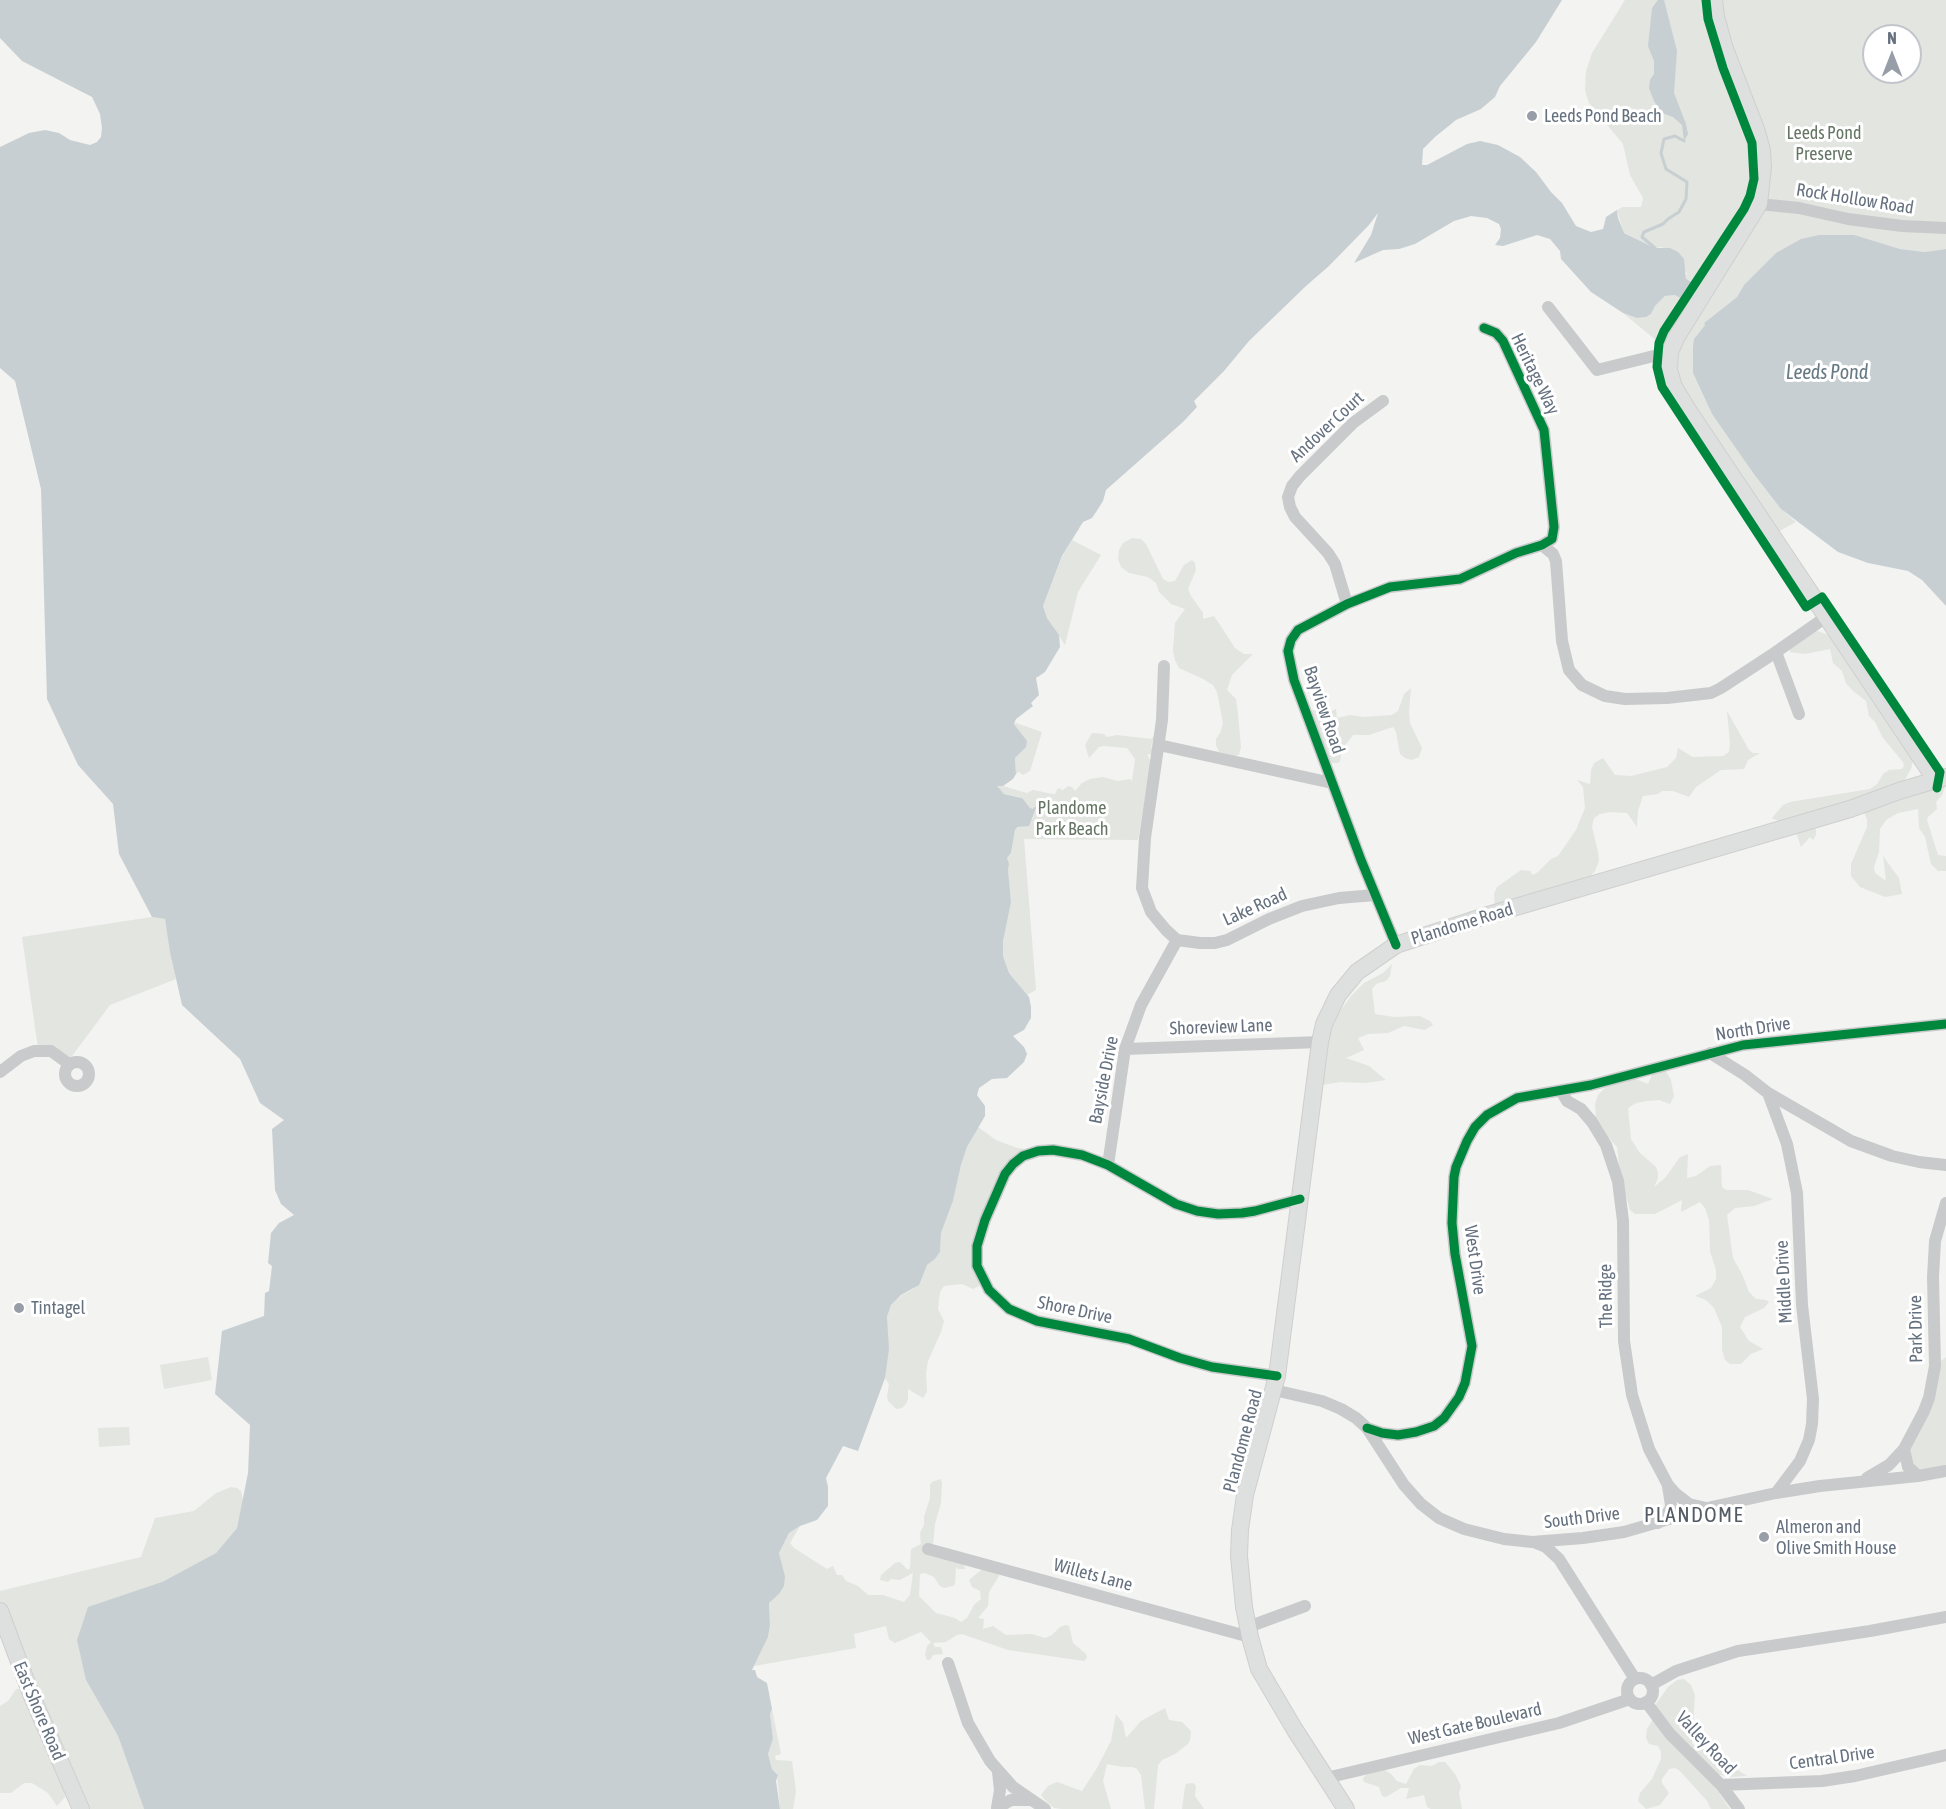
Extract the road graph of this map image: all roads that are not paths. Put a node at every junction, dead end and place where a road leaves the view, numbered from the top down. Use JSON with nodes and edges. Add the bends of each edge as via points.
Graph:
{"nodes":[{"id":1,"x":1714,"y":0,"type":"edge"},
{"id":2,"x":1759,"y":204,"type":"junction"},
{"id":3,"x":1946,"y":228,"type":"edge"},
{"id":4,"x":1548,"y":307,"type":"dead end"},
{"id":5,"x":1484,"y":328,"type":"dead end"},
{"id":6,"x":1670,"y":352,"type":"junction"},
{"id":7,"x":1383,"y":401,"type":"dead end"},
{"id":8,"x":1542,"y":545,"type":"junction"},
{"id":9,"x":1347,"y":604,"type":"junction"},
{"id":10,"x":1826,"y":617,"type":"junction"},
{"id":11,"x":1776,"y":652,"type":"junction"},
{"id":12,"x":1164,"y":666,"type":"dead end"},
{"id":13,"x":1799,"y":714,"type":"dead end"},
{"id":14,"x":1159,"y":745,"type":"junction"},
{"id":15,"x":1916,"y":750,"type":"junction"},
{"id":16,"x":1941,"y":778,"type":"edge"},
{"id":17,"x":1332,"y":783,"type":"junction"},
{"id":18,"x":1899,"y":791,"type":"junction"},
{"id":19,"x":1376,"y":895,"type":"junction"},
{"id":20,"x":1177,"y":940,"type":"junction"},
{"id":21,"x":1396,"y":945,"type":"junction"},
{"id":22,"x":1946,"y":1024,"type":"edge"},
{"id":23,"x":1320,"y":1042,"type":"junction"},
{"id":24,"x":1743,"y":1046,"type":"junction"},
{"id":25,"x":1125,"y":1049,"type":"junction"},
{"id":26,"x":1710,"y":1053,"type":"junction"},
{"id":27,"x":69,"y":1064,"type":"dead end"},
{"id":28,"x":0,"y":1072,"type":"edge"},
{"id":29,"x":1745,"y":1075,"type":"junction"},
{"id":30,"x":1571,"y":1089,"type":"junction"},
{"id":31,"x":1768,"y":1093,"type":"junction"},
{"id":32,"x":1581,"y":1109,"type":"junction"},
{"id":33,"x":1108,"y":1165,"type":"junction"},
{"id":34,"x":1946,"y":1165,"type":"edge"},
{"id":35,"x":1300,"y":1199,"type":"junction"},
{"id":36,"x":1946,"y":1203,"type":"edge"},
{"id":37,"x":1946,"y":1358,"type":"edge"},
{"id":38,"x":1935,"y":1366,"type":"junction"},
{"id":39,"x":1275,"y":1383,"type":"junction"},
{"id":40,"x":1367,"y":1428,"type":"junction"},
{"id":41,"x":1398,"y":1435,"type":"junction"},
{"id":42,"x":1904,"y":1449,"type":"junction"},
{"id":43,"x":1385,"y":1456,"type":"junction"},
{"id":44,"x":1946,"y":1471,"type":"edge"},
{"id":45,"x":1918,"y":1476,"type":"junction"},
{"id":46,"x":1863,"y":1481,"type":"junction"},
{"id":47,"x":1668,"y":1485,"type":"junction"},
{"id":48,"x":1776,"y":1493,"type":"junction"},
{"id":49,"x":1707,"y":1509,"type":"junction"},
{"id":50,"x":1658,"y":1523,"type":"junction"},
{"id":51,"x":1566,"y":1541,"type":"junction"},
{"id":52,"x":1532,"y":1542,"type":"junction"},
{"id":53,"x":928,"y":1549,"type":"dead end"},
{"id":54,"x":1559,"y":1559,"type":"junction"},
{"id":55,"x":1305,"y":1606,"type":"dead end"},
{"id":56,"x":0,"y":1611,"type":"edge"},
{"id":57,"x":1946,"y":1617,"type":"edge"},
{"id":58,"x":1249,"y":1632,"type":"junction"},
{"id":59,"x":948,"y":1663,"type":"dead end"},
{"id":60,"x":1635,"y":1679,"type":"junction"},
{"id":61,"x":1651,"y":1685,"type":"junction"},
{"id":62,"x":1630,"y":1699,"type":"junction"},
{"id":63,"x":1646,"y":1702,"type":"junction"},
{"id":64,"x":1946,"y":1755,"type":"edge"},
{"id":65,"x":999,"y":1772,"type":"junction"},
{"id":66,"x":1326,"y":1778,"type":"junction"},
{"id":67,"x":1721,"y":1785,"type":"junction"},
{"id":68,"x":1029,"y":1800,"type":"junction"},
{"id":69,"x":997,"y":1808,"type":"edge"},
{"id":70,"x":81,"y":1809,"type":"edge"},
{"id":71,"x":1045,"y":1809,"type":"edge"},
{"id":72,"x":1346,"y":1809,"type":"edge"},
{"id":73,"x":1739,"y":1809,"type":"edge"}],
"edges":[{"from":1,"to":2,"type":"main road","via":[[1725,49],[1762,150]]},
{"from":2,"to":3,"type":"street","name":"Rock Hollow Road","via":[[1902,226]]},
{"from":2,"to":6,"type":"main road"},
{"from":4,"to":6,"type":"street","via":[[1597,370]]},
{"from":5,"to":8,"type":"street","name":"Heritage Way","via":[[1503,341],[1544,430],[1554,531],[1552,539]]},
{"from":6,"to":10,"type":"main road","via":[[1669,370],[1674,387]]},
{"from":7,"to":9,"type":"street","name":"Andover Court","via":[[1353,423],[1308,468],[1288,497],[1295,517],[1335,564]]},
{"from":8,"to":9,"type":"street","name":"Bayview Road","via":[[1460,579],[1390,587]]},
{"from":8,"to":11,"type":"street","via":[[1556,561],[1566,661],[1575,678],[1592,692],[1625,699],[1700,696],[1721,688]]},
{"from":9,"to":17,"type":"street","name":"Bayview Road","via":[[1298,630],[1288,651],[1294,680]]},
{"from":10,"to":11,"type":"street"},
{"from":10,"to":15,"type":"main road"},
{"from":11,"to":13,"type":"street"},
{"from":12,"to":14,"type":"street"},
{"from":14,"to":17,"type":"street"},
{"from":14,"to":20,"type":"street","via":[[1144,838],[1142,888],[1151,912]]},
{"from":15,"to":16,"type":"main road"},
{"from":15,"to":18,"type":"main road","via":[[1914,770]]},
{"from":16,"to":18,"type":"main road","name":"Plandome Road"},
{"from":17,"to":19,"type":"street","name":"Bayview Road"},
{"from":18,"to":21,"type":"main road","name":"Plandome Road"},
{"from":19,"to":20,"type":"street","name":"Lake Road","via":[[1302,906],[1227,940]]},
{"from":19,"to":21,"type":"street","name":"Bayview Road"},
{"from":20,"to":25,"type":"street","name":"Bayside Drive","via":[[1141,1005]]},
{"from":21,"to":23,"type":"main road","name":"Plandome Road","via":[[1368,963],[1348,983],[1331,1007]]},
{"from":22,"to":24,"type":"street","name":"North Drive"},
{"from":23,"to":25,"type":"street","name":"Shoreview Lane"},
{"from":23,"to":35,"type":"main road","name":"Plandome Road"},
{"from":24,"to":26,"type":"street","name":"North Drive"},
{"from":24,"to":29,"type":"street","via":[[1738,1062]]},
{"from":25,"to":33,"type":"street","name":"Bayside Drive"},
{"from":26,"to":29,"type":"street"},
{"from":26,"to":30,"type":"street","name":"North Drive"},
{"from":27,"to":28,"type":"street","via":[[51,1051],[34,1051]]},
{"from":29,"to":31,"type":"street"},
{"from":30,"to":32,"type":"street"},
{"from":30,"to":32,"type":"street","name":"The Ridge","via":[[1567,1101]]},
{"from":30,"to":41,"type":"street","name":"West Drive","via":[[1503,1104],[1475,1127],[1461,1153],[1454,1177],[1452,1223],[1472,1346],[1469,1369],[1459,1398],[1444,1418],[1434,1426]]},
{"from":31,"to":34,"type":"street","via":[[1871,1149]]},
{"from":31,"to":48,"type":"street","name":"Middle Drive","via":[[1787,1144],[1797,1193],[1802,1305],[1813,1399],[1809,1440],[1800,1461]]},
{"from":32,"to":47,"type":"street","name":"The Ridge","via":[[1606,1145],[1618,1181],[1623,1221],[1624,1341],[1632,1395],[1649,1449]]},
{"from":33,"to":35,"type":"street","name":"Shore Drive","via":[[1176,1204],[1197,1211],[1255,1212]]},
{"from":33,"to":39,"type":"street","name":"Shore Drive","via":[[1053,1150],[1030,1153],[1013,1164],[990,1208],[977,1246],[977,1266],[989,1290],[1009,1309],[1037,1321],[1129,1339],[1180,1358]]},
{"from":35,"to":39,"type":"main road","name":"Plandome Road"},
{"from":36,"to":38,"type":"street","name":"Park Drive","via":[[1937,1227],[1934,1252]]},
{"from":37,"to":38,"type":"street"},
{"from":38,"to":42,"type":"street","name":"Park Drive","via":[[1924,1411]]},
{"from":39,"to":40,"type":"street","name":"South Drive","via":[[1341,1408]]},
{"from":39,"to":58,"type":"main road","name":"Plandome Road","via":[[1245,1495],[1240,1530],[1239,1568]]},
{"from":40,"to":41,"type":"street","name":"West Drive"},
{"from":40,"to":43,"type":"street","name":"South Drive"},
{"from":41,"to":43,"type":"street","via":[[1387,1446]]},
{"from":42,"to":45,"type":"street","via":[[1908,1467]]},
{"from":42,"to":46,"type":"street","name":"Park Drive","via":[[1889,1465]]},
{"from":43,"to":52,"type":"street","name":"South Drive","via":[[1404,1485],[1440,1518],[1486,1536]]},
{"from":44,"to":45,"type":"street","name":"South Drive"},
{"from":45,"to":46,"type":"street","name":"South Drive"},
{"from":46,"to":48,"type":"street","name":"South Drive"},
{"from":47,"to":49,"type":"street","name":"The Ridge","via":[[1689,1504]]},
{"from":47,"to":50,"type":"street","name":"The Ridge","via":[[1670,1510]]},
{"from":48,"to":49,"type":"street","name":"South Drive"},
{"from":49,"to":50,"type":"street","name":"South Drive"},
{"from":50,"to":51,"type":"street","name":"South Drive"},
{"from":51,"to":52,"type":"street","name":"South Drive"},
{"from":51,"to":54,"type":"street"},
{"from":52,"to":54,"type":"street","via":[[1546,1547]]},
{"from":53,"to":58,"type":"street","name":"Willets Lane"},
{"from":54,"to":60,"type":"street"},
{"from":55,"to":58,"type":"street"},
{"from":56,"to":70,"type":"main road","name":"East Shore Road"},
{"from":57,"to":61,"type":"street","via":[[1738,1651],[1676,1671]]},
{"from":58,"to":66,"type":"main road","name":"Plandome Road","via":[[1268,1686]]},
{"from":59,"to":65,"type":"street","via":[[968,1723]]},
{"from":60,"to":61,"type":"street","via":[[1645,1679]]},
{"from":60,"to":62,"type":"street","via":[[1628,1687]]},
{"from":61,"to":63,"type":"street","via":[[1653,1692]]},
{"from":62,"to":63,"type":"street"},
{"from":62,"to":66,"type":"street","name":"West Gate Boulevard","via":[[1559,1723]]},
{"from":63,"to":67,"type":"street","name":"Valley Road","via":[[1670,1734]]},
{"from":64,"to":67,"type":"street","name":"Central Drive","via":[[1822,1781]]},
{"from":65,"to":68,"type":"street"},
{"from":65,"to":69,"type":"street"},
{"from":66,"to":72,"type":"main road","name":"Plandome Road"},
{"from":67,"to":73,"type":"street","name":"Valley Road"},
{"from":68,"to":69,"type":"street","via":[[1011,1800]]},
{"from":68,"to":71,"type":"street"}]}
